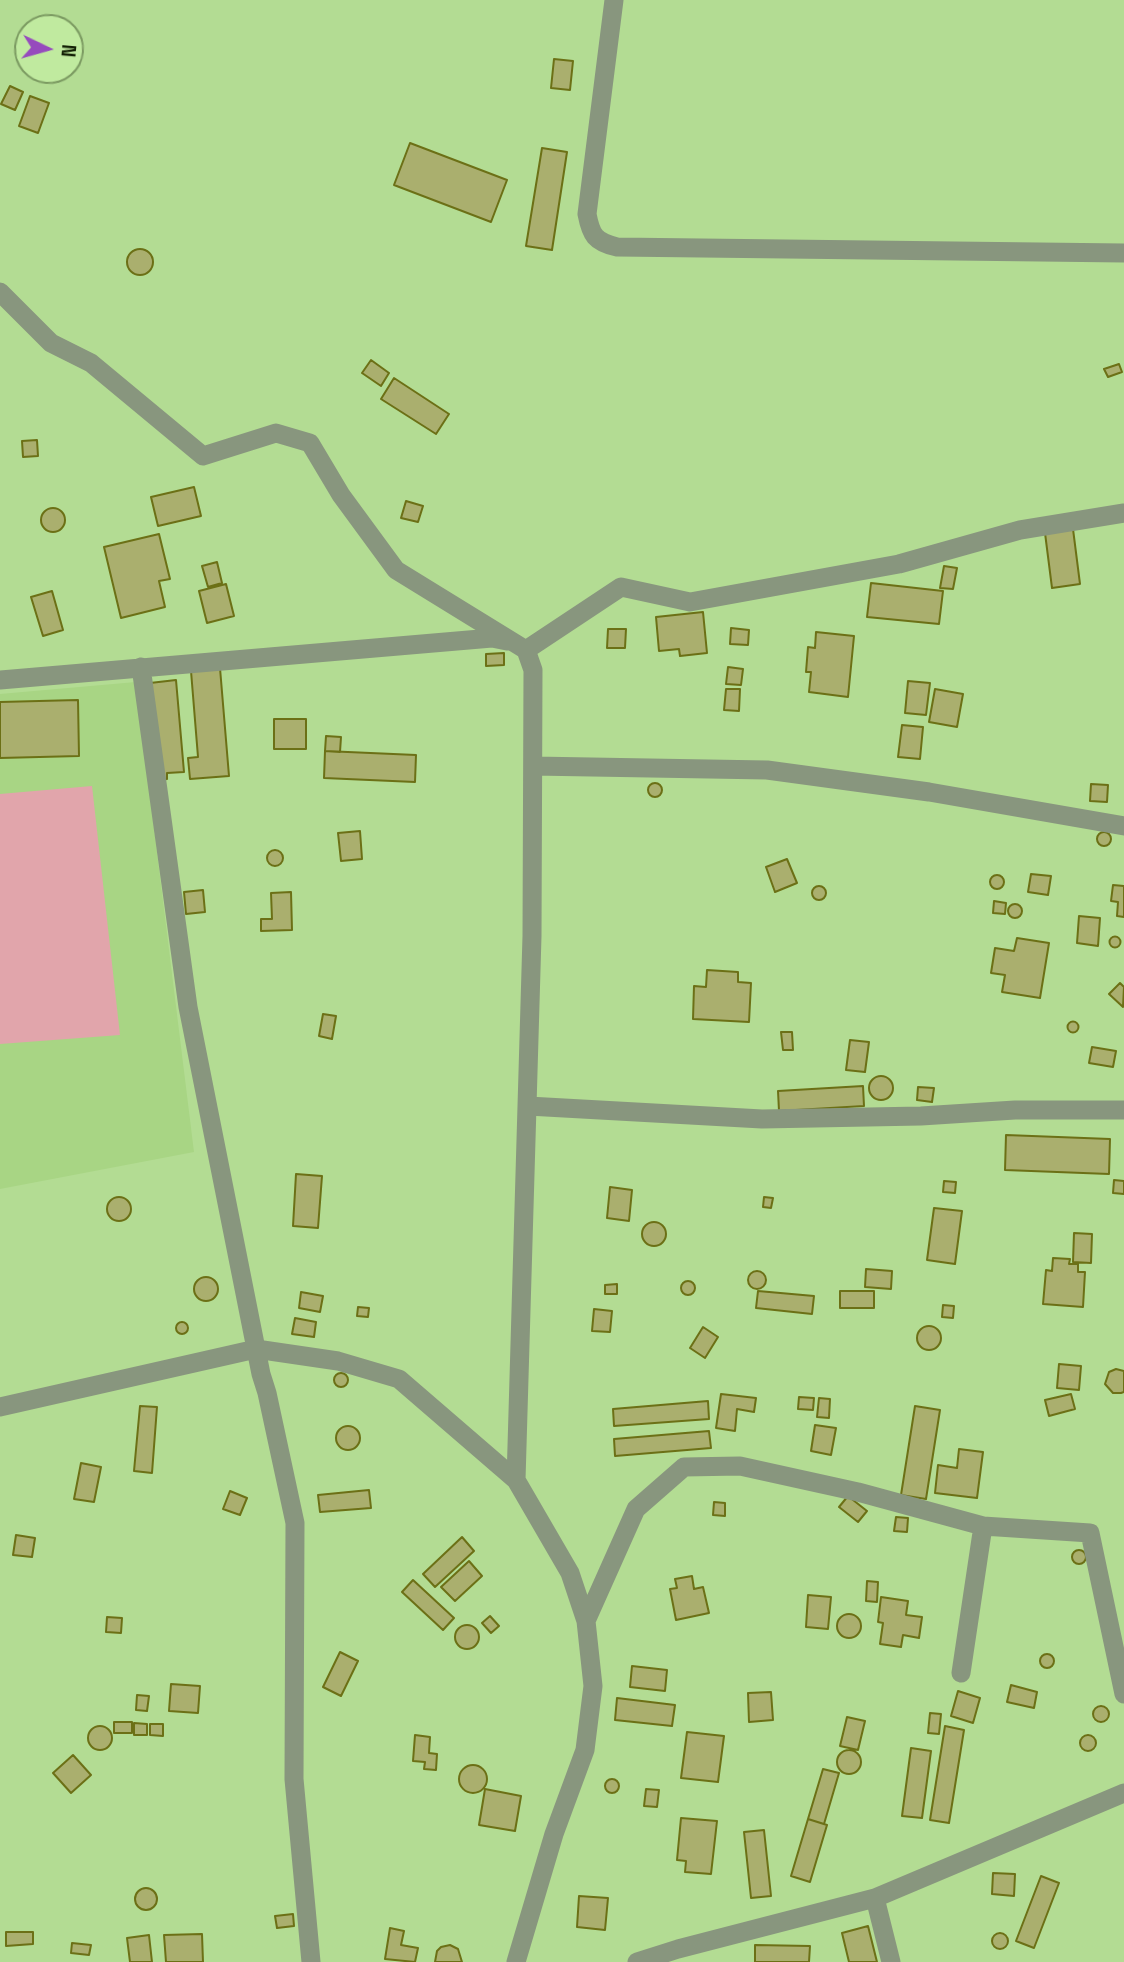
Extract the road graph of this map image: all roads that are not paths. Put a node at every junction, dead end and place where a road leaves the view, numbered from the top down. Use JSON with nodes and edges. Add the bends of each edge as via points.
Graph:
{"nodes":[{"id":1,"x":614,"y":0,"type":"edge"},
{"id":2,"x":1124,"y":253,"type":"edge"},
{"id":3,"x":0,"y":292,"type":"edge"},
{"id":4,"x":1124,"y":513,"type":"edge"},
{"id":5,"x":519,"y":646,"type":"junction"},
{"id":6,"x":141,"y":667,"type":"junction"},
{"id":7,"x":0,"y":680,"type":"edge"},
{"id":8,"x":533,"y":766,"type":"junction"},
{"id":9,"x":1124,"y":826,"type":"edge"},
{"id":10,"x":528,"y":1106,"type":"junction"},
{"id":11,"x":1124,"y":1110,"type":"edge"},
{"id":12,"x":256,"y":1349,"type":"junction"},
{"id":13,"x":0,"y":1407,"type":"edge"},
{"id":14,"x":516,"y":1480,"type":"junction"},
{"id":15,"x":983,"y":1526,"type":"junction"},
{"id":16,"x":586,"y":1621,"type":"junction"},
{"id":17,"x":961,"y":1673,"type":"dead end"},
{"id":18,"x":1124,"y":1694,"type":"edge"},
{"id":19,"x":1124,"y":1793,"type":"edge"},
{"id":20,"x":876,"y":1898,"type":"junction"},
{"id":21,"x":678,"y":1955,"type":"edge"},
{"id":22,"x":311,"y":1962,"type":"edge"},
{"id":23,"x":516,"y":1962,"type":"edge"},
{"id":24,"x":638,"y":1962,"type":"edge"},
{"id":25,"x":891,"y":1962,"type":"edge"}],
"edges":[{"from":1,"to":2,"type":"street","via":[[587,214],[591,233],[605,244]]},
{"from":3,"to":5,"type":"street","via":[[51,343],[90,363],[203,456],[276,433],[310,443],[341,495],[396,569]]},
{"from":4,"to":5,"type":"street","via":[[1020,530],[899,564],[690,602],[621,587]]},
{"from":5,"to":6,"type":"street","via":[[492,638]]},
{"from":5,"to":8,"type":"street","via":[[533,670]]},
{"from":6,"to":7,"type":"street"},
{"from":6,"to":12,"type":"street","via":[[188,1007]]},
{"from":8,"to":9,"type":"street","via":[[767,770]]},
{"from":8,"to":10,"type":"street"},
{"from":10,"to":11,"type":"street","via":[[762,1119]]},
{"from":10,"to":14,"type":"street"},
{"from":12,"to":13,"type":"street"},
{"from":12,"to":14,"type":"street","via":[[338,1361],[399,1380]]},
{"from":12,"to":22,"type":"street","via":[[295,1523],[294,1779]]},
{"from":14,"to":16,"type":"street","via":[[570,1573]]},
{"from":15,"to":16,"type":"street","via":[[740,1466],[684,1467],[636,1509]]},
{"from":15,"to":17,"type":"street"},
{"from":15,"to":18,"type":"street","via":[[1090,1533]]},
{"from":16,"to":23,"type":"street","via":[[593,1686],[585,1750]]},
{"from":19,"to":20,"type":"street"},
{"from":20,"to":21,"type":"street"},
{"from":20,"to":25,"type":"street"},
{"from":21,"to":24,"type":"street"}]}
